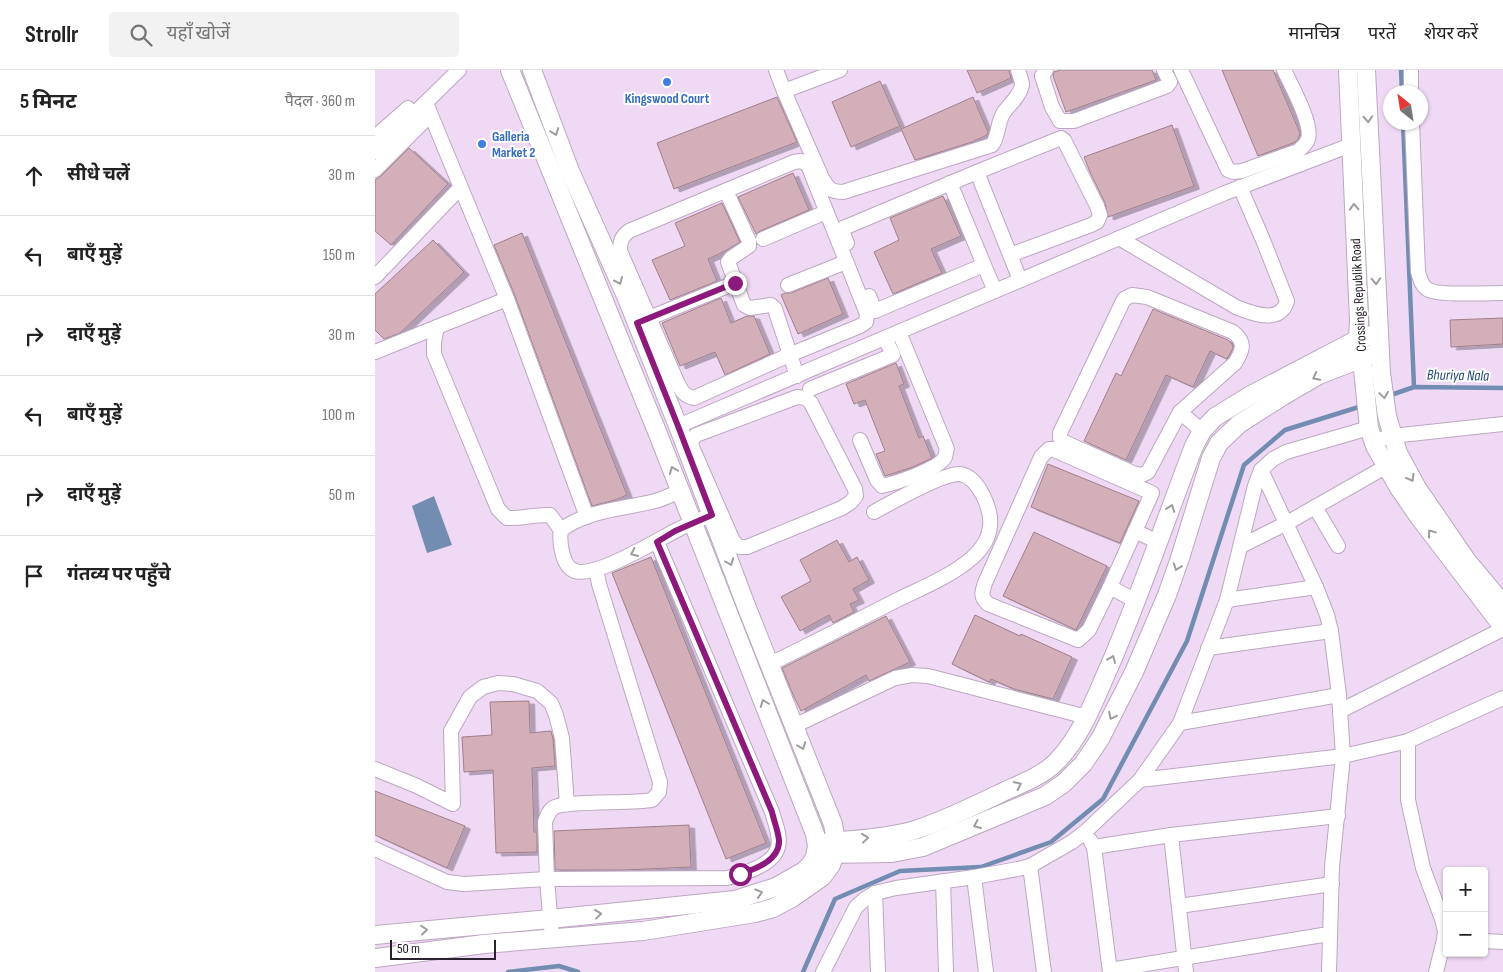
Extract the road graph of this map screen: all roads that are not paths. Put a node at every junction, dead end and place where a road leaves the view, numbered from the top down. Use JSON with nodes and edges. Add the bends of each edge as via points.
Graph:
{"nodes":[{"id":1,"x":449,"y":70,"type":"edge"},
{"id":2,"x":459,"y":70,"type":"edge"},
{"id":3,"x":510,"y":70,"type":"edge"},
{"id":4,"x":532,"y":70,"type":"edge"},
{"id":5,"x":777,"y":70,"type":"edge"},
{"id":6,"x":840,"y":70,"type":"edge"},
{"id":7,"x":1018,"y":70,"type":"edge"},
{"id":8,"x":1046,"y":70,"type":"edge"},
{"id":9,"x":1164,"y":70,"type":"edge"},
{"id":10,"x":1181,"y":70,"type":"edge"},
{"id":11,"x":1284,"y":70,"type":"edge"},
{"id":12,"x":1348,"y":70,"type":"edge"},
{"id":13,"x":1366,"y":70,"type":"edge"},
{"id":14,"x":1411,"y":70,"type":"edge"},
{"id":15,"x":1411,"y":85,"type":"edge"},
{"id":16,"x":783,"y":91,"type":"junction"},
{"id":17,"x":428,"y":109,"type":"junction"},
{"id":18,"x":1412,"y":130,"type":"edge"},
{"id":19,"x":375,"y":138,"type":"edge"},
{"id":20,"x":1351,"y":145,"type":"junction"},
{"id":21,"x":375,"y":152,"type":"edge"},
{"id":22,"x":375,"y":170,"type":"edge"},
{"id":23,"x":977,"y":172,"type":"junction"},
{"id":24,"x":950,"y":183,"type":"junction"},
{"id":25,"x":1239,"y":187,"type":"junction"},
{"id":26,"x":460,"y":188,"type":"junction"},
{"id":27,"x":726,"y":191,"type":"junction"},
{"id":28,"x":826,"y":212,"type":"junction"},
{"id":29,"x":1119,"y":238,"type":"junction"},
{"id":30,"x":763,"y":239,"type":"dead end"},
{"id":31,"x":1010,"y":255,"type":"junction"},
{"id":32,"x":846,"y":262,"type":"junction"},
{"id":33,"x":984,"y":265,"type":"junction"},
{"id":34,"x":375,"y":277,"type":"edge"},
{"id":35,"x":1020,"y":280,"type":"junction"},
{"id":36,"x":735,"y":283,"type":"junction"},
{"id":37,"x":788,"y":285,"type":"dead end"},
{"id":38,"x":995,"y":291,"type":"junction"},
{"id":39,"x":1503,"y":293,"type":"edge"},
{"id":40,"x":507,"y":299,"type":"junction"},
{"id":41,"x":643,"y":321,"type":"junction"},
{"id":42,"x":437,"y":328,"type":"junction"},
{"id":43,"x":899,"y":332,"type":"junction"},
{"id":44,"x":885,"y":338,"type":"junction"},
{"id":45,"x":1358,"y":339,"type":"junction"},
{"id":46,"x":1380,"y":342,"type":"junction"},
{"id":47,"x":803,"y":349,"type":"junction"},
{"id":48,"x":906,"y":350,"type":"junction"},
{"id":49,"x":375,"y":352,"type":"edge"},
{"id":50,"x":789,"y":354,"type":"junction"},
{"id":51,"x":893,"y":355,"type":"junction"},
{"id":52,"x":1369,"y":368,"type":"junction"},
{"id":53,"x":811,"y":370,"type":"junction"},
{"id":54,"x":797,"y":376,"type":"junction"},
{"id":55,"x":776,"y":385,"type":"junction"},
{"id":56,"x":810,"y":389,"type":"dead end"},
{"id":57,"x":783,"y":402,"type":"junction"},
{"id":58,"x":1180,"y":412,"type":"junction"},
{"id":59,"x":1503,"y":424,"type":"edge"},
{"id":60,"x":678,"y":426,"type":"junction"},
{"id":61,"x":1370,"y":429,"type":"junction"},
{"id":62,"x":1202,"y":431,"type":"junction"},
{"id":63,"x":1392,"y":436,"type":"junction"},
{"id":64,"x":860,"y":440,"type":"dead end"},
{"id":65,"x":1393,"y":462,"type":"junction"},
{"id":66,"x":1261,"y":470,"type":"junction"},
{"id":67,"x":681,"y":491,"type":"junction"},
{"id":68,"x":1315,"y":507,"type":"junction"},
{"id":69,"x":873,"y":512,"type":"dead end"},
{"id":70,"x":716,"y":513,"type":"junction"},
{"id":71,"x":587,"y":517,"type":"junction"},
{"id":72,"x":693,"y":522,"type":"junction"},
{"id":73,"x":1287,"y":523,"type":"junction"},
{"id":74,"x":561,"y":530,"type":"junction"},
{"id":75,"x":1135,"y":531,"type":"junction"},
{"id":76,"x":657,"y":542,"type":"junction"},
{"id":77,"x":1158,"y":542,"type":"junction"},
{"id":78,"x":1241,"y":546,"type":"junction"},
{"id":79,"x":1338,"y":546,"type":"dead end"},
{"id":80,"x":596,"y":569,"type":"junction"},
{"id":81,"x":1110,"y":587,"type":"junction"},
{"id":82,"x":1316,"y":587,"type":"junction"},
{"id":83,"x":1227,"y":600,"type":"junction"},
{"id":84,"x":1136,"y":601,"type":"junction"},
{"id":85,"x":1503,"y":604,"type":"edge"},
{"id":86,"x":1503,"y":628,"type":"edge"},
{"id":87,"x":1331,"y":631,"type":"junction"},
{"id":88,"x":1208,"y":648,"type":"junction"},
{"id":89,"x":770,"y":664,"type":"junction"},
{"id":90,"x":1339,"y":696,"type":"junction"},
{"id":91,"x":1503,"y":698,"type":"edge"},
{"id":92,"x":1340,"y":712,"type":"junction"},
{"id":93,"x":1087,"y":717,"type":"junction"},
{"id":94,"x":1179,"y":723,"type":"junction"},
{"id":95,"x":794,"y":726,"type":"junction"},
{"id":96,"x":1408,"y":740,"type":"junction"},
{"id":97,"x":1343,"y":756,"type":"junction"},
{"id":98,"x":375,"y":769,"type":"edge"},
{"id":99,"x":1140,"y":780,"type":"junction"},
{"id":100,"x":567,"y":804,"type":"junction"},
{"id":101,"x":1338,"y":816,"type":"junction"},
{"id":102,"x":1086,"y":832,"type":"junction"},
{"id":103,"x":1171,"y":836,"type":"junction"},
{"id":104,"x":836,"y":847,"type":"junction"},
{"id":105,"x":1094,"y":847,"type":"junction"},
{"id":106,"x":375,"y":849,"type":"edge"},
{"id":107,"x":816,"y":849,"type":"junction"},
{"id":108,"x":1031,"y":866,"type":"junction"},
{"id":109,"x":974,"y":877,"type":"junction"},
{"id":110,"x":547,"y":879,"type":"junction"},
{"id":111,"x":943,"y":881,"type":"junction"},
{"id":112,"x":1332,"y":884,"type":"junction"},
{"id":113,"x":875,"y":894,"type":"junction"},
{"id":114,"x":1179,"y":906,"type":"junction"},
{"id":115,"x":550,"y":919,"type":"junction"},
{"id":116,"x":1443,"y":923,"type":"edge"},
{"id":117,"x":1329,"y":934,"type":"junction"},
{"id":118,"x":375,"y":935,"type":"edge"},
{"id":119,"x":552,"y":938,"type":"junction"},
{"id":120,"x":1488,"y":941,"type":"edge"},
{"id":121,"x":1503,"y":942,"type":"edge"},
{"id":122,"x":1443,"y":947,"type":"edge"},
{"id":123,"x":375,"y":958,"type":"edge"},
{"id":124,"x":1185,"y":965,"type":"edge"},
{"id":125,"x":1110,"y":971,"type":"edge"},
{"id":126,"x":823,"y":972,"type":"edge"},
{"id":127,"x":878,"y":972,"type":"edge"},
{"id":128,"x":946,"y":972,"type":"edge"},
{"id":129,"x":986,"y":972,"type":"edge"},
{"id":130,"x":1044,"y":972,"type":"edge"},
{"id":131,"x":1329,"y":972,"type":"edge"},
{"id":132,"x":1436,"y":972,"type":"edge"}],
"edges":[{"from":1,"to":19,"type":"street"},
{"from":2,"to":17,"type":"street"},
{"from":67,"to":3,"type":"street","one_way":true},
{"from":4,"to":41,"type":"street","one_way":true,"via":[[570,171]]},
{"from":5,"to":16,"type":"street"},
{"from":6,"to":16,"type":"street"},
{"from":7,"to":16,"type":"street","via":[[1021,80],[1019,92],[1003,113],[991,146],[843,192],[835,192],[828,187]]},
{"from":8,"to":9,"type":"street","via":[[1042,76],[1060,121],[1074,121],[1167,86],[1170,82]]},
{"from":10,"to":11,"type":"street","via":[[1228,170],[1234,172],[1305,146],[1309,137],[1308,123]]},
{"from":12,"to":20,"type":"street","name":"Crossings Republik Road"},
{"from":13,"to":46,"type":"street","name":"Crossings Republik Road","one_way":true},
{"from":14,"to":15,"type":"street"},
{"from":17,"to":21,"type":"street"},
{"from":17,"to":22,"type":"street"},
{"from":17,"to":26,"type":"street"},
{"from":18,"to":39,"type":"street","via":[[1418,272],[1423,286],[1441,293]]},
{"from":20,"to":25,"type":"street"},
{"from":45,"to":20,"type":"street","name":"Crossings Republik Road","one_way":true},
{"from":23,"to":24,"type":"street"},
{"from":23,"to":31,"type":"street"},
{"from":23,"to":31,"type":"street","via":[[1061,138],[1097,206],[1100,215],[1097,222]]},
{"from":24,"to":33,"type":"street"},
{"from":24,"to":33,"type":"street","via":[[841,229],[875,311]]},
{"from":25,"to":29,"type":"street"},
{"from":25,"to":29,"type":"street","via":[[1287,301],[1283,310],[1275,315],[1261,315],[1236,307]]},
{"from":26,"to":34,"type":"street"},
{"from":26,"to":40,"type":"street"},
{"from":27,"to":28,"type":"street","via":[[801,161],[808,165]]},
{"from":27,"to":36,"type":"street","via":[[749,241],[749,246],[728,262]]},
{"from":27,"to":41,"type":"street","via":[[623,236],[619,251]]},
{"from":28,"to":30,"type":"street"},
{"from":28,"to":32,"type":"street"},
{"from":29,"to":35,"type":"street"},
{"from":31,"to":35,"type":"street"},
{"from":32,"to":37,"type":"street"},
{"from":32,"to":47,"type":"street","via":[[867,314],[866,322]]},
{"from":33,"to":38,"type":"street"},
{"from":35,"to":38,"type":"street"},
{"from":36,"to":41,"type":"street"},
{"from":36,"to":50,"type":"street","via":[[744,305],[750,308],[771,305],[775,309]]},
{"from":38,"to":43,"type":"street"},
{"from":40,"to":42,"type":"street"},
{"from":40,"to":71,"type":"street"},
{"from":41,"to":50,"type":"street","via":[[682,392],[688,397],[694,398]]},
{"from":41,"to":60,"type":"street"},
{"from":42,"to":49,"type":"street"},
{"from":42,"to":74,"type":"street","via":[[434,354],[498,509],[507,518],[549,515]]},
{"from":43,"to":44,"type":"street"},
{"from":43,"to":48,"type":"street"},
{"from":44,"to":51,"type":"street"},
{"from":44,"to":53,"type":"street"},
{"from":45,"to":46,"type":"street"},
{"from":45,"to":52,"type":"street","name":"Crossings Republik Road"},
{"from":45,"to":62,"type":"street","via":[[1251,395],[1215,417]]},
{"from":46,"to":52,"type":"street","name":"Crossings Republik Road"},
{"from":47,"to":50,"type":"street"},
{"from":47,"to":53,"type":"street"},
{"from":48,"to":51,"type":"street"},
{"from":48,"to":64,"type":"street","via":[[947,449],[945,458],[934,467],[882,486]]},
{"from":50,"to":54,"type":"street"},
{"from":51,"to":56,"type":"street"},
{"from":52,"to":61,"type":"street","name":"Crossings Republik Road"},
{"from":52,"to":63,"type":"street","one_way":true},
{"from":52,"to":104,"type":"street","one_way":true,"via":[[1319,375],[1239,424],[1219,443],[1211,458],[1181,558],[1134,672],[1101,739],[1064,783],[1045,796],[923,847],[892,853]]},
{"from":53,"to":54,"type":"street"},
{"from":54,"to":55,"type":"street"},
{"from":55,"to":57,"type":"street"},
{"from":55,"to":60,"type":"street"},
{"from":57,"to":70,"type":"street","via":[[696,435],[691,440]]},
{"from":57,"to":70,"type":"street","via":[[797,397],[806,398],[811,403],[856,496],[842,508],[747,547],[739,547],[733,541]]},
{"from":58,"to":58,"type":"street","via":[[1235,363],[1240,355],[1240,338],[1197,316],[1147,297],[1132,295],[1124,299],[1060,438],[1142,475],[1148,472]]},
{"from":58,"to":62,"type":"street"},
{"from":59,"to":63,"type":"street"},
{"from":60,"to":70,"type":"street"},
{"from":61,"to":63,"type":"street"},
{"from":61,"to":65,"type":"street","name":"Crossings Republik Road"},
{"from":61,"to":66,"type":"street","via":[[1286,452]]},
{"from":77,"to":62,"type":"street","one_way":true,"via":[[1193,446]]},
{"from":63,"to":65,"type":"street"},
{"from":65,"to":68,"type":"street"},
{"from":65,"to":85,"type":"street","one_way":true,"via":[[1417,488],[1467,560]]},
{"from":86,"to":65,"type":"street","name":"Crossings Republik Road","one_way":true,"via":[[1399,488]]},
{"from":66,"to":73,"type":"street"},
{"from":66,"to":78,"type":"street"},
{"from":67,"to":71,"type":"street"},
{"from":67,"to":72,"type":"street"},
{"from":68,"to":73,"type":"street"},
{"from":68,"to":79,"type":"street"},
{"from":69,"to":89,"type":"street","via":[[940,479],[959,474],[972,478],[982,491],[991,526],[985,544],[972,558],[944,577]]},
{"from":70,"to":72,"type":"street"},
{"from":70,"to":89,"type":"street","one_way":true},
{"from":71,"to":74,"type":"street"},
{"from":72,"to":76,"type":"street"},
{"from":107,"to":72,"type":"street","one_way":true,"via":[[815,834]]},
{"from":73,"to":78,"type":"street"},
{"from":73,"to":82,"type":"street"},
{"from":74,"to":80,"type":"street","via":[[559,539],[567,564],[574,571]]},
{"from":75,"to":77,"type":"street"},
{"from":75,"to":81,"type":"street"},
{"from":75,"to":81,"type":"street","via":[[1152,494],[1049,449],[1041,457],[982,594],[988,604],[1078,640],[1089,630]]},
{"from":76,"to":80,"type":"street","one_way":true},
{"from":76,"to":110,"type":"street","via":[[772,812],[779,838],[778,847],[774,856],[763,864],[727,878]]},
{"from":77,"to":84,"type":"street"},
{"from":78,"to":83,"type":"street"},
{"from":80,"to":100,"type":"street","via":[[659,782],[659,792],[652,800],[639,803]]},
{"from":81,"to":84,"type":"street"},
{"from":82,"to":83,"type":"street"},
{"from":82,"to":87,"type":"street"},
{"from":83,"to":88,"type":"street"},
{"from":93,"to":84,"type":"street","one_way":true},
{"from":86,"to":92,"type":"street"},
{"from":87,"to":88,"type":"street"},
{"from":87,"to":90,"type":"street"},
{"from":88,"to":94,"type":"street"},
{"from":89,"to":95,"type":"street"},
{"from":90,"to":92,"type":"street"},
{"from":90,"to":94,"type":"street"},
{"from":91,"to":96,"type":"street"},
{"from":92,"to":97,"type":"street"},
{"from":93,"to":95,"type":"street","via":[[928,676],[912,675],[895,678]]},
{"from":104,"to":93,"type":"street","one_way":true,"via":[[914,830],[1023,783],[1056,762]]},
{"from":94,"to":99,"type":"street"},
{"from":95,"to":104,"type":"street","one_way":true,"via":[[833,824]]},
{"from":96,"to":97,"type":"street"},
{"from":96,"to":116,"type":"street","via":[[1408,800],[1423,868]]},
{"from":97,"to":99,"type":"street"},
{"from":97,"to":101,"type":"street"},
{"from":98,"to":100,"type":"street","via":[[453,804],[451,731],[470,698],[483,687],[513,684],[537,691],[551,703],[562,738]]},
{"from":99,"to":102,"type":"street"},
{"from":100,"to":110,"type":"street","via":[[554,807],[545,822]]},
{"from":101,"to":103,"type":"street"},
{"from":101,"to":112,"type":"street"},
{"from":102,"to":105,"type":"street"},
{"from":102,"to":108,"type":"street"},
{"from":103,"to":105,"type":"street"},
{"from":103,"to":114,"type":"street"},
{"from":104,"to":107,"type":"street"},
{"from":104,"to":119,"type":"street","via":[[831,864],[822,877],[773,908],[643,931]]},
{"from":105,"to":125,"type":"street"},
{"from":106,"to":110,"type":"street","via":[[447,882],[464,884]]},
{"from":115,"to":107,"type":"street","one_way":true,"via":[[735,900],[776,887],[804,871],[811,864]]},
{"from":108,"to":109,"type":"street"},
{"from":108,"to":130,"type":"street"},
{"from":109,"to":111,"type":"street"},
{"from":109,"to":129,"type":"street"},
{"from":110,"to":115,"type":"street"},
{"from":111,"to":113,"type":"street"},
{"from":111,"to":128,"type":"street"},
{"from":112,"to":114,"type":"street"},
{"from":112,"to":117,"type":"street"},
{"from":113,"to":126,"type":"street","via":[[856,907]]},
{"from":113,"to":127,"type":"street"},
{"from":114,"to":124,"type":"street"},
{"from":118,"to":115,"type":"street","one_way":true},
{"from":115,"to":119,"type":"street"},
{"from":117,"to":124,"type":"street"},
{"from":117,"to":131,"type":"street"},
{"from":119,"to":123,"type":"street"},
{"from":120,"to":121,"type":"street"},
{"from":122,"to":132,"type":"street"},
{"from":124,"to":125,"type":"street"}]}
